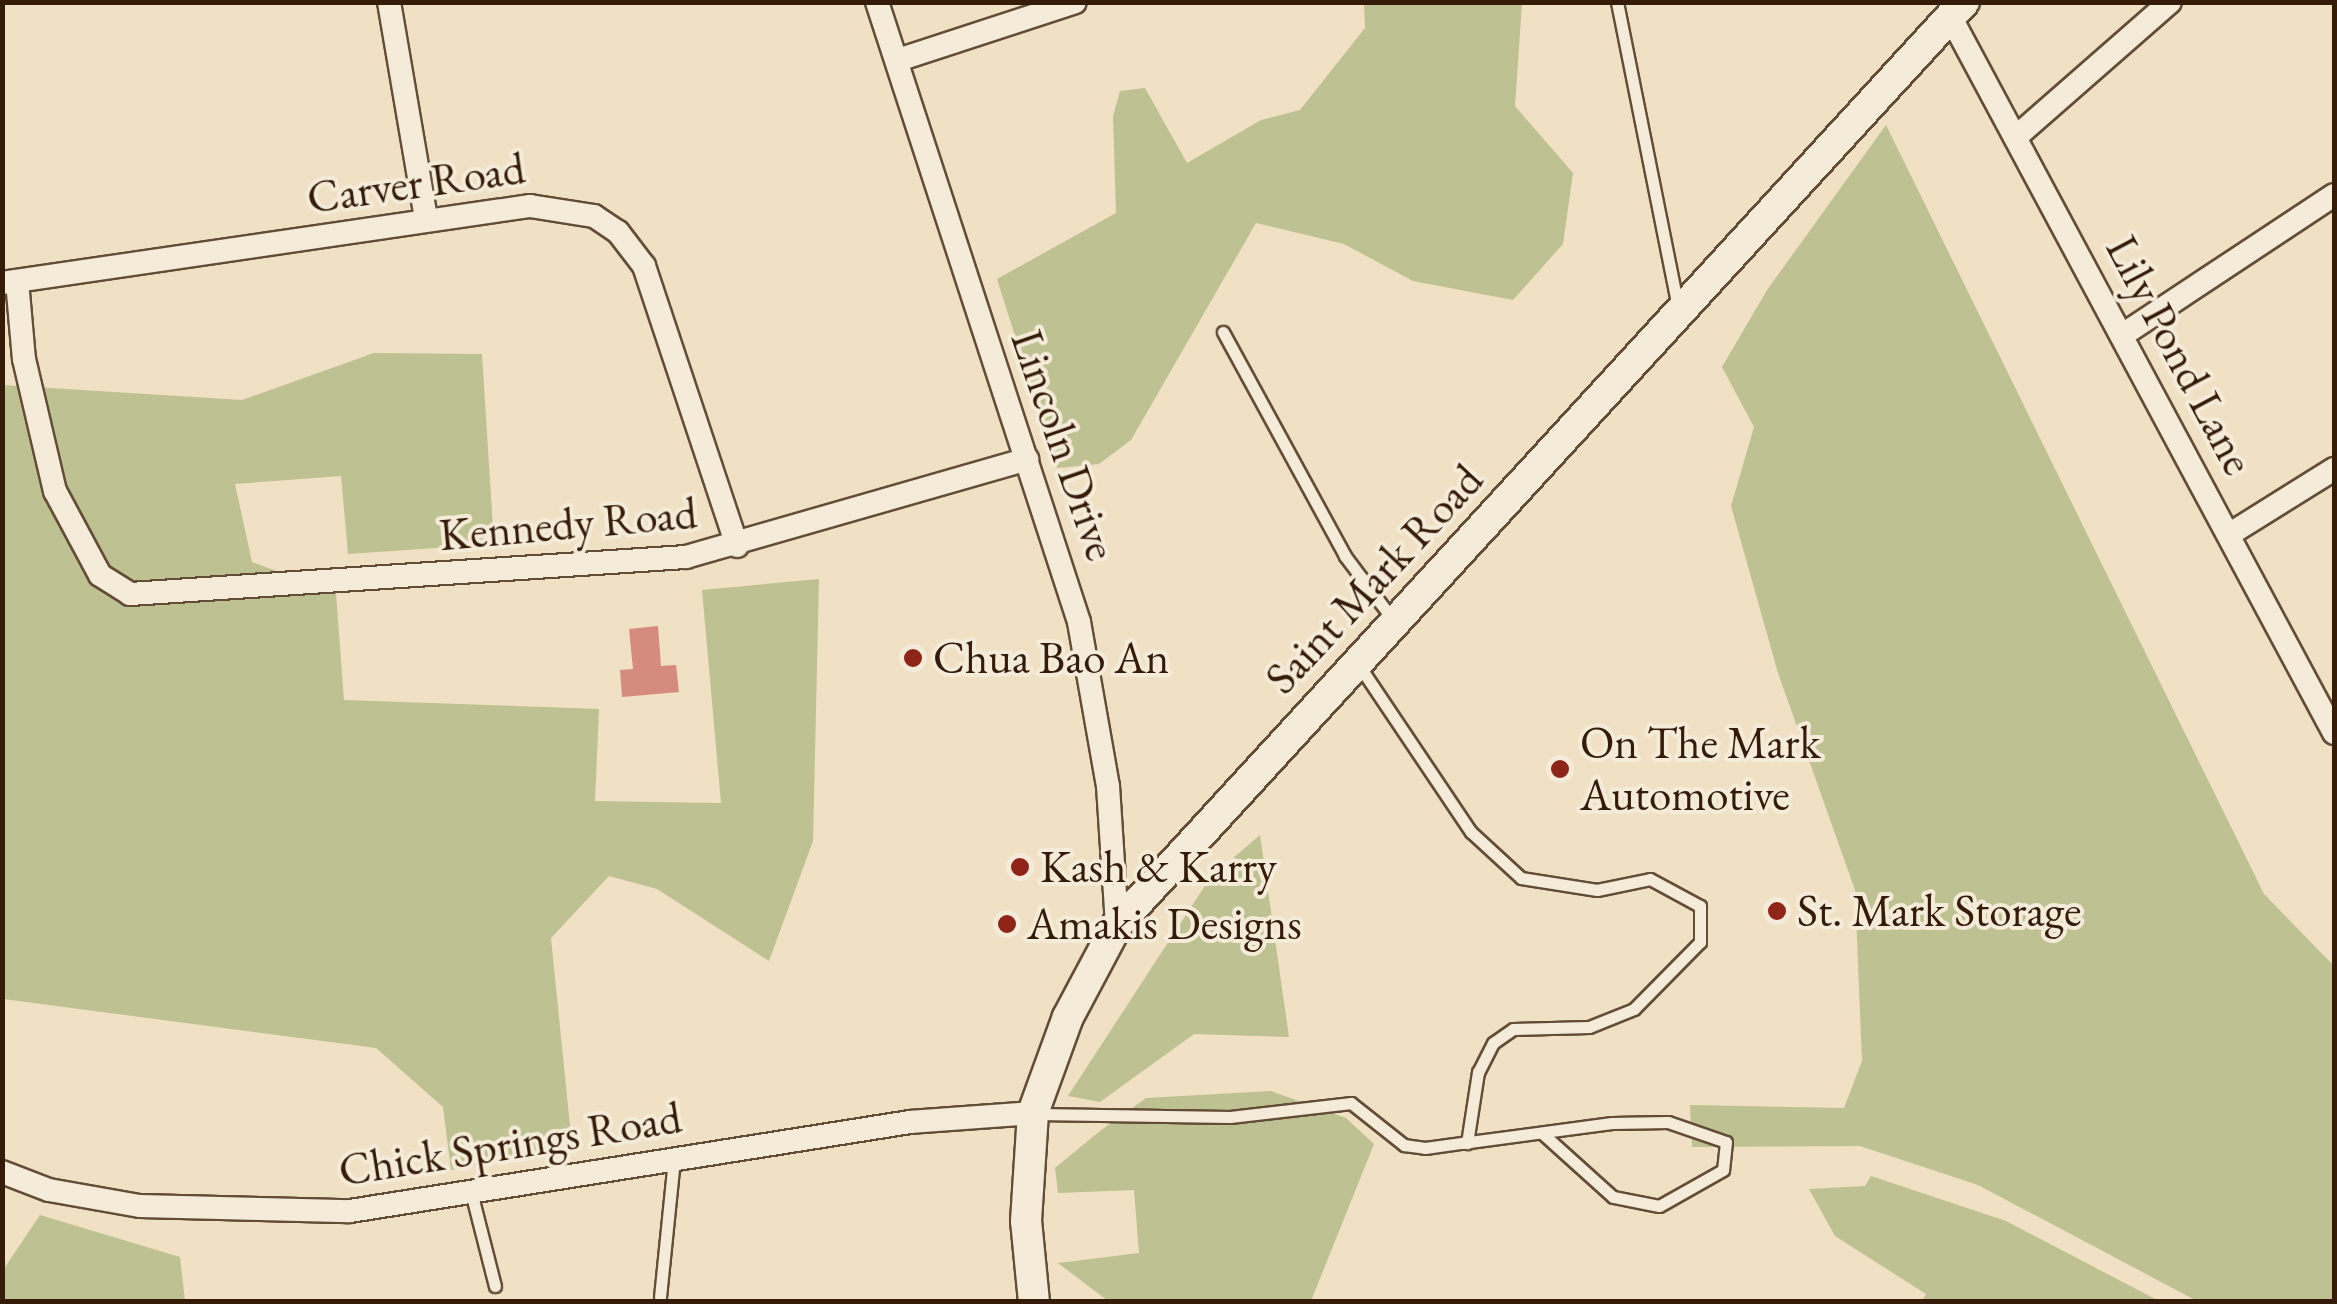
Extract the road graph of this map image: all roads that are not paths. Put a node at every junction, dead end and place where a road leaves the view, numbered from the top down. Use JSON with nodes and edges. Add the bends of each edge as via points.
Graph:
{"nodes":[{"id":1,"x":389,"y":2,"type":"edge"},
{"id":2,"x":877,"y":2,"type":"edge"},
{"id":3,"x":1075,"y":2,"type":"edge"},
{"id":4,"x":1617,"y":2,"type":"edge"},
{"id":5,"x":2170,"y":2,"type":"edge"},
{"id":6,"x":1958,"y":10,"type":"edge"},
{"id":7,"x":898,"y":60,"type":"junction"},
{"id":8,"x":2016,"y":136,"type":"junction"},
{"id":9,"x":2334,"y":195,"type":"edge"},
{"id":10,"x":426,"y":219,"type":"junction"},
{"id":11,"x":10,"y":282,"type":"edge"},
{"id":12,"x":1680,"y":315,"type":"junction"},
{"id":13,"x":1223,"y":332,"type":"dead end"},
{"id":14,"x":2124,"y":334,"type":"junction"},
{"id":15,"x":1027,"y":459,"type":"junction"},
{"id":16,"x":2334,"y":470,"type":"edge"},
{"id":17,"x":2230,"y":534,"type":"junction"},
{"id":18,"x":738,"y":546,"type":"junction"},
{"id":19,"x":1395,"y":622,"type":"junction"},
{"id":20,"x":1358,"y":664,"type":"junction"},
{"id":21,"x":2334,"y":732,"type":"edge"},
{"id":22,"x":1117,"y":925,"type":"junction"},
{"id":23,"x":1033,"y":1113,"type":"junction"},
{"id":24,"x":1542,"y":1133,"type":"junction"},
{"id":25,"x":1467,"y":1142,"type":"junction"},
{"id":26,"x":674,"y":1160,"type":"junction"},
{"id":27,"x":2,"y":1172,"type":"edge"},
{"id":28,"x":471,"y":1192,"type":"junction"},
{"id":29,"x":495,"y":1286,"type":"dead end"},
{"id":30,"x":660,"y":1298,"type":"dead end"},
{"id":31,"x":1034,"y":1302,"type":"edge"}],
"edges":[{"from":1,"to":10,"type":"street"},
{"from":2,"to":7,"type":"street","name":"Lincoln Drive"},
{"from":3,"to":7,"type":"street"},
{"from":4,"to":12,"type":"lane"},
{"from":5,"to":8,"type":"street"},
{"from":6,"to":8,"type":"street","name":"Lily Pond Lane"},
{"from":6,"to":12,"type":"street","name":"Saint Mark Road"},
{"from":7,"to":15,"type":"street","name":"Lincoln Drive"},
{"from":8,"to":14,"type":"street","name":"Lily Pond Lane"},
{"from":9,"to":14,"type":"street"},
{"from":10,"to":11,"type":"street","name":"Carver Road"},
{"from":10,"to":18,"type":"street","name":"Carver Road","via":[[546,205],[594,216],[618,232],[649,277]]},
{"from":11,"to":18,"type":"street","name":"Kennedy Road","via":[[55,491],[75,539],[107,583],[130,594],[618,566]]},
{"from":12,"to":19,"type":"street","name":"Saint Mark Road"},
{"from":13,"to":19,"type":"lane","via":[[1345,556]]},
{"from":14,"to":17,"type":"street","name":"Lily Pond Lane"},
{"from":15,"to":18,"type":"street","name":"Kennedy Road"},
{"from":15,"to":22,"type":"street","name":"Lincoln Drive","via":[[1087,658],[1108,786]]},
{"from":16,"to":17,"type":"street"},
{"from":17,"to":21,"type":"street","name":"Lily Pond Lane"},
{"from":19,"to":20,"type":"street","name":"Saint Mark Road"},
{"from":20,"to":22,"type":"street","name":"Saint Mark Road"},
{"from":20,"to":25,"type":"lane","via":[[1471,832],[1522,878],[1597,890],[1650,879],[1700,906],[1700,942],[1634,1009],[1589,1026],[1513,1028],[1494,1042],[1478,1072]]},
{"from":22,"to":23,"type":"street","name":"Saint Mark Road","via":[[1068,1017]]},
{"from":23,"to":25,"type":"lane","via":[[1230,1118],[1351,1104],[1404,1145]]},
{"from":23,"to":26,"type":"street","name":"Chick Springs Road","via":[[910,1122]]},
{"from":23,"to":31,"type":"street","name":"Saint Mark Road","via":[[1026,1204]]},
{"from":24,"to":24,"type":"lane","via":[[1668,1122],[1726,1142],[1724,1170],[1659,1206],[1613,1197]]},
{"from":24,"to":25,"type":"lane"},
{"from":26,"to":28,"type":"street","name":"Chick Springs Road"},
{"from":26,"to":30,"type":"lane"},
{"from":27,"to":28,"type":"street","name":"Chick Springs Road","via":[[85,1198],[253,1213],[350,1211]]},
{"from":28,"to":29,"type":"lane"}]}
